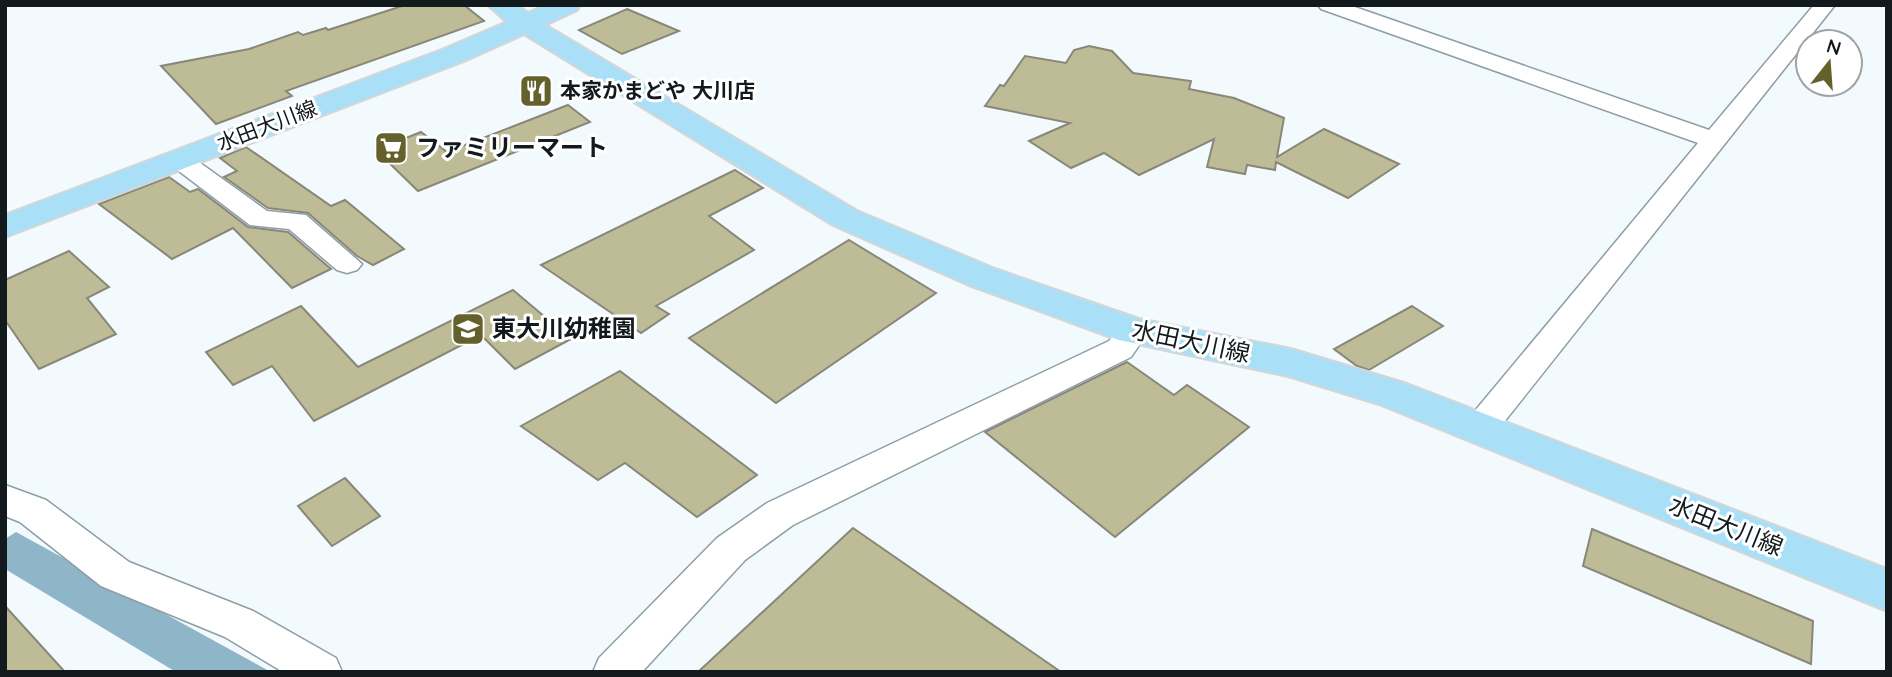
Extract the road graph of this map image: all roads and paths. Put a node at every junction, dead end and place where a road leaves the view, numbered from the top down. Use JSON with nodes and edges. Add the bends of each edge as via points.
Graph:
{"nodes":[{"id":1,"x":500,"y":5,"type":"edge"},
{"id":2,"x":568,"y":5,"type":"edge"},
{"id":3,"x":1328,"y":5,"type":"edge"},
{"id":4,"x":1825,"y":5,"type":"edge"},
{"id":5,"x":529,"y":24,"type":"junction"},
{"id":6,"x":1713,"y":140,"type":"junction"},
{"id":7,"x":180,"y":160,"type":"junction"},
{"id":8,"x":5,"y":227,"type":"edge"},
{"id":9,"x":346,"y":264,"type":"dead end"},
{"id":10,"x":1133,"y":331,"type":"junction"},
{"id":11,"x":1481,"y":427,"type":"junction"},
{"id":12,"x":5,"y":500,"type":"edge"},
{"id":13,"x":1887,"y":590,"type":"edge"},
{"id":14,"x":321,"y":672,"type":"edge"},
{"id":15,"x":614,"y":672,"type":"edge"}],
"edges":[{"from":1,"to":5,"type":"main road","name":"水田大川線"},
{"from":2,"to":5,"type":"main road"},
{"from":3,"to":6,"type":"street"},
{"from":4,"to":6,"type":"street"},
{"from":5,"to":7,"type":"main road","name":"水田大川線"},
{"from":5,"to":10,"type":"main road","name":"水田大川線","via":[[845,218],[982,276]]},
{"from":6,"to":11,"type":"street"},
{"from":7,"to":8,"type":"main road","name":"水田大川線"},
{"from":7,"to":9,"type":"street","via":[[260,219],[296,221]]},
{"from":10,"to":11,"type":"main road","name":"水田大川線","via":[[1301,366]]},
{"from":10,"to":15,"type":"street","via":[[1120,349],[780,514],[731,549]]},
{"from":11,"to":13,"type":"main road","name":"水田大川線"},
{"from":12,"to":14,"type":"street","via":[[33,511],[115,575],[239,624]]}]}
